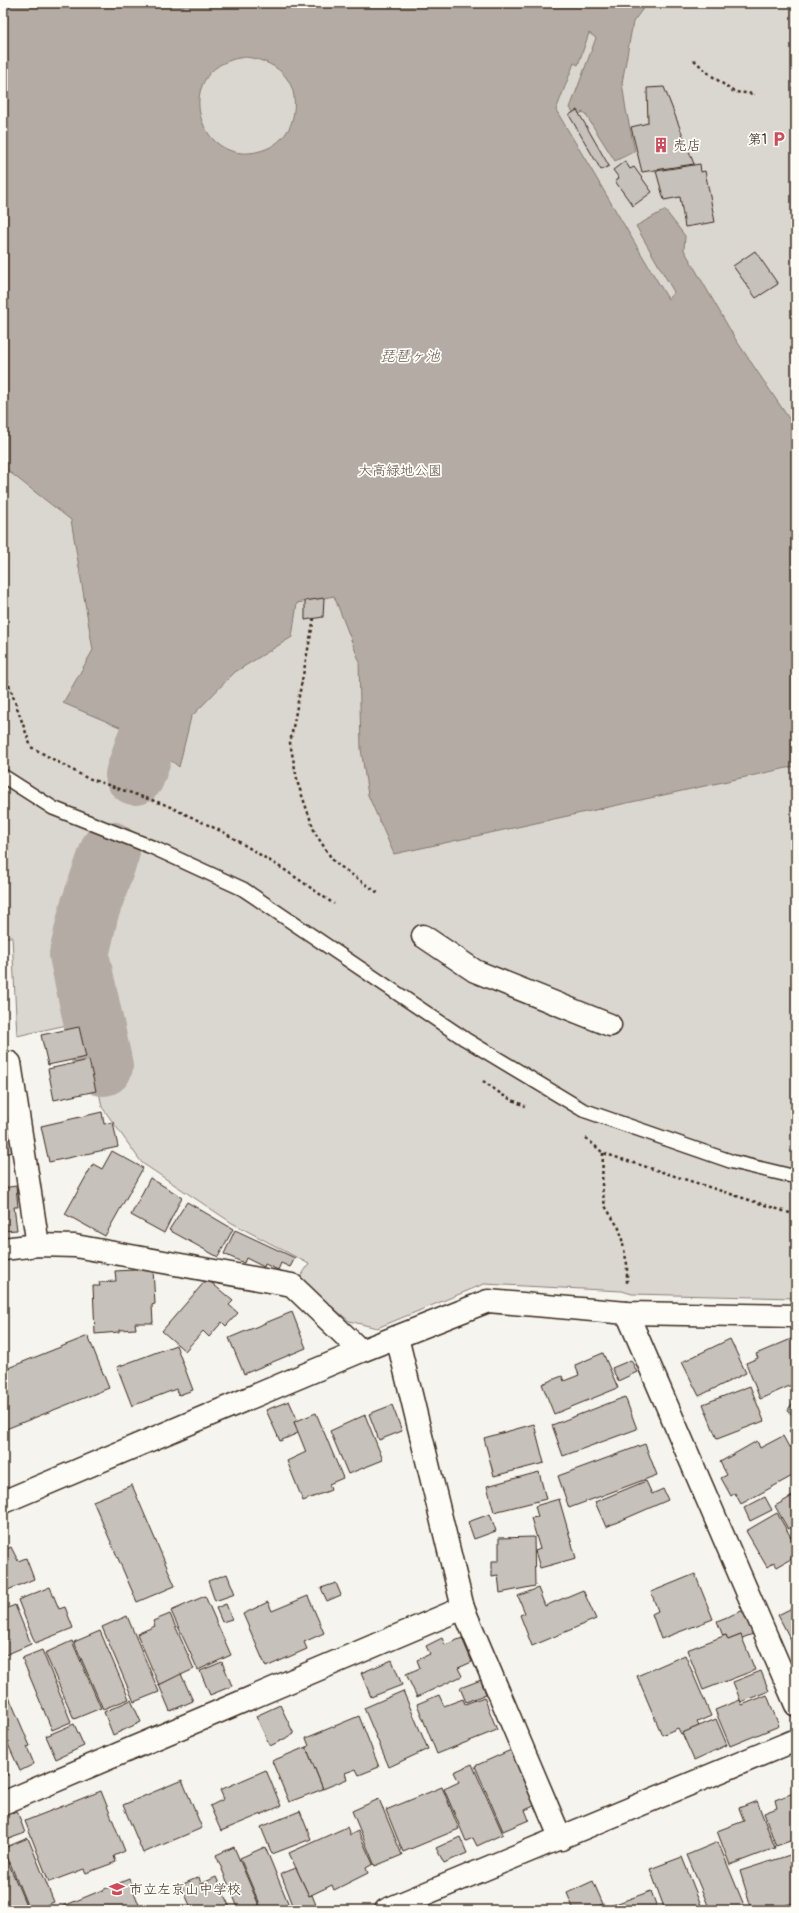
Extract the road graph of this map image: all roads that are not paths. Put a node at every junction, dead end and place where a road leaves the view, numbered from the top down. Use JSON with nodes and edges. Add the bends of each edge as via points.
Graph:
{"nodes":[{"id":1,"x":3,"y":776,"type":"edge"},
{"id":2,"x":423,"y":936,"type":"dead end"},
{"id":3,"x":610,"y":1024,"type":"dead end"},
{"id":4,"x":3,"y":1064,"type":"edge"},
{"id":5,"x":796,"y":1177,"type":"edge"},
{"id":6,"x":38,"y":1245,"type":"junction"},
{"id":7,"x":3,"y":1249,"type":"edge"},
{"id":8,"x":627,"y":1313,"type":"junction"},
{"id":9,"x":796,"y":1316,"type":"edge"},
{"id":10,"x":397,"y":1337,"type":"junction"},
{"id":11,"x":361,"y":1351,"type":"junction"},
{"id":12,"x":3,"y":1502,"type":"edge"},
{"id":13,"x":464,"y":1608,"type":"junction"},
{"id":14,"x":796,"y":1705,"type":"edge"},
{"id":15,"x":796,"y":1740,"type":"edge"},
{"id":16,"x":3,"y":1803,"type":"edge"},
{"id":17,"x":561,"y":1839,"type":"junction"},
{"id":18,"x":386,"y":1910,"type":"edge"}],
"edges":[{"from":1,"to":5,"type":"lane","via":[[53,808],[154,848],[243,889],[465,1039],[583,1110],[733,1162]]},
{"from":2,"to":3,"type":"street","via":[[475,971]]},
{"from":4,"to":6,"type":"street","via":[[10,1063]]},
{"from":6,"to":7,"type":"street"},
{"from":6,"to":11,"type":"street","via":[[75,1246],[292,1285]]},
{"from":8,"to":9,"type":"street"},
{"from":8,"to":10,"type":"street","via":[[488,1301]]},
{"from":8,"to":14,"type":"street"},
{"from":10,"to":11,"type":"street"},
{"from":10,"to":13,"type":"street"},
{"from":11,"to":12,"type":"street"},
{"from":13,"to":16,"type":"street"},
{"from":13,"to":17,"type":"street"},
{"from":15,"to":17,"type":"street"},
{"from":17,"to":18,"type":"street"}]}
